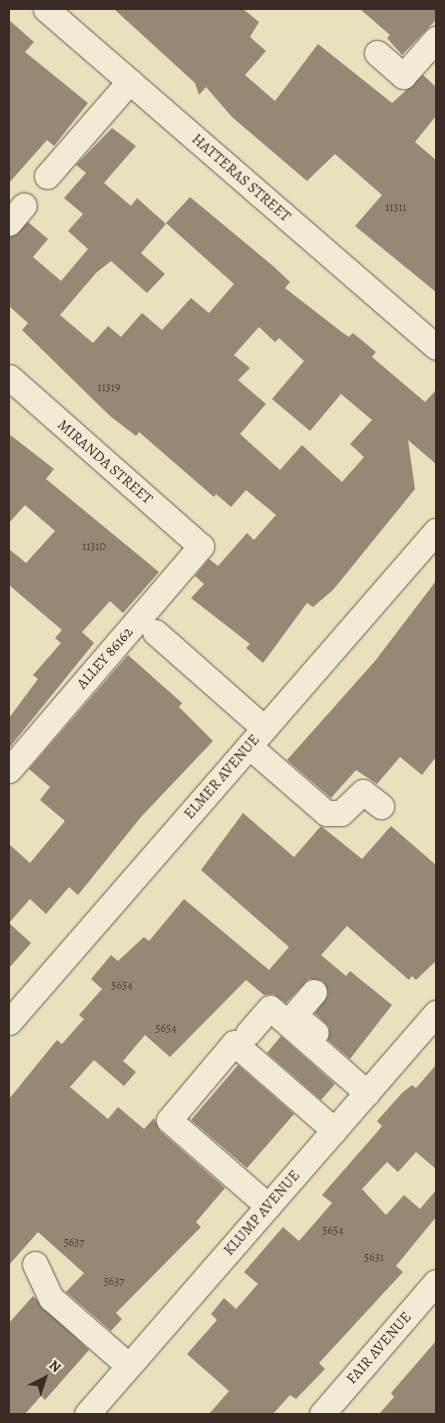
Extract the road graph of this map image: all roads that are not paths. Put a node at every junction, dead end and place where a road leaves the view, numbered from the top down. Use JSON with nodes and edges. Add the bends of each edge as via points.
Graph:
{"nodes":[{"id":1,"x":46,"y":9,"type":"edge"},
{"id":2,"x":436,"y":39,"type":"edge"},
{"id":3,"x":377,"y":53,"type":"dead end"},
{"id":4,"x":130,"y":81,"type":"junction"},
{"id":5,"x":47,"y":176,"type":"dead end"},
{"id":6,"x":436,"y":347,"type":"edge"},
{"id":7,"x":9,"y":377,"type":"edge"},
{"id":8,"x":433,"y":541,"type":"edge"},
{"id":9,"x":201,"y":546,"type":"joint"},
{"id":10,"x":155,"y":632,"type":"dead end"},
{"id":11,"x":257,"y":737,"type":"junction"},
{"id":12,"x":9,"y":770,"type":"edge"},
{"id":13,"x":381,"y":806,"type":"dead end"},
{"id":14,"x":314,"y":992,"type":"dead end"},
{"id":15,"x":436,"y":1013,"type":"edge"},
{"id":16,"x":9,"y":1022,"type":"edge"},
{"id":17,"x":248,"y":1033,"type":"dead end"},
{"id":18,"x":370,"y":1088,"type":"junction"},
{"id":19,"x":334,"y":1130,"type":"junction"},
{"id":20,"x":268,"y":1206,"type":"junction"},
{"id":21,"x":36,"y":1264,"type":"dead end"},
{"id":22,"x":436,"y":1282,"type":"edge"},
{"id":23,"x":129,"y":1366,"type":"junction"},
{"id":24,"x":93,"y":1412,"type":"edge"},
{"id":25,"x":322,"y":1414,"type":"edge"}],
"edges":[{"from":1,"to":4,"type":"street","name":"HATTERAS STREET"},
{"from":2,"to":3,"type":"street","via":[[403,76]]},
{"from":4,"to":5,"type":"street"},
{"from":4,"to":6,"type":"street","name":"HATTERAS STREET"},
{"from":7,"to":9,"type":"street","name":"MIRANDA STREET"},
{"from":8,"to":11,"type":"street","name":"ELMER AVENUE"},
{"from":9,"to":12,"type":"street","name":"ALLEY 86162"},
{"from":10,"to":11,"type":"street"},
{"from":11,"to":13,"type":"street","via":[[326,813],[341,813],[363,792]]},
{"from":11,"to":16,"type":"street","name":"ELMER AVENUE"},
{"from":14,"to":18,"type":"street","via":[[294,1015]]},
{"from":15,"to":18,"type":"street","name":"KLUMP AVENUE"},
{"from":17,"to":18,"type":"street","via":[[270,1008]]},
{"from":18,"to":19,"type":"street","name":"KLUMP AVENUE"},
{"from":19,"to":20,"type":"street","name":"KLUMP AVENUE"},
{"from":19,"to":20,"type":"street","via":[[234,1043],[168,1120]]},
{"from":20,"to":23,"type":"street","name":"KLUMP AVENUE"},
{"from":21,"to":23,"type":"street","via":[[51,1298]]},
{"from":22,"to":25,"type":"street","name":"FAIR AVENUE"},
{"from":23,"to":24,"type":"street","name":"KLUMP AVENUE"}]}
